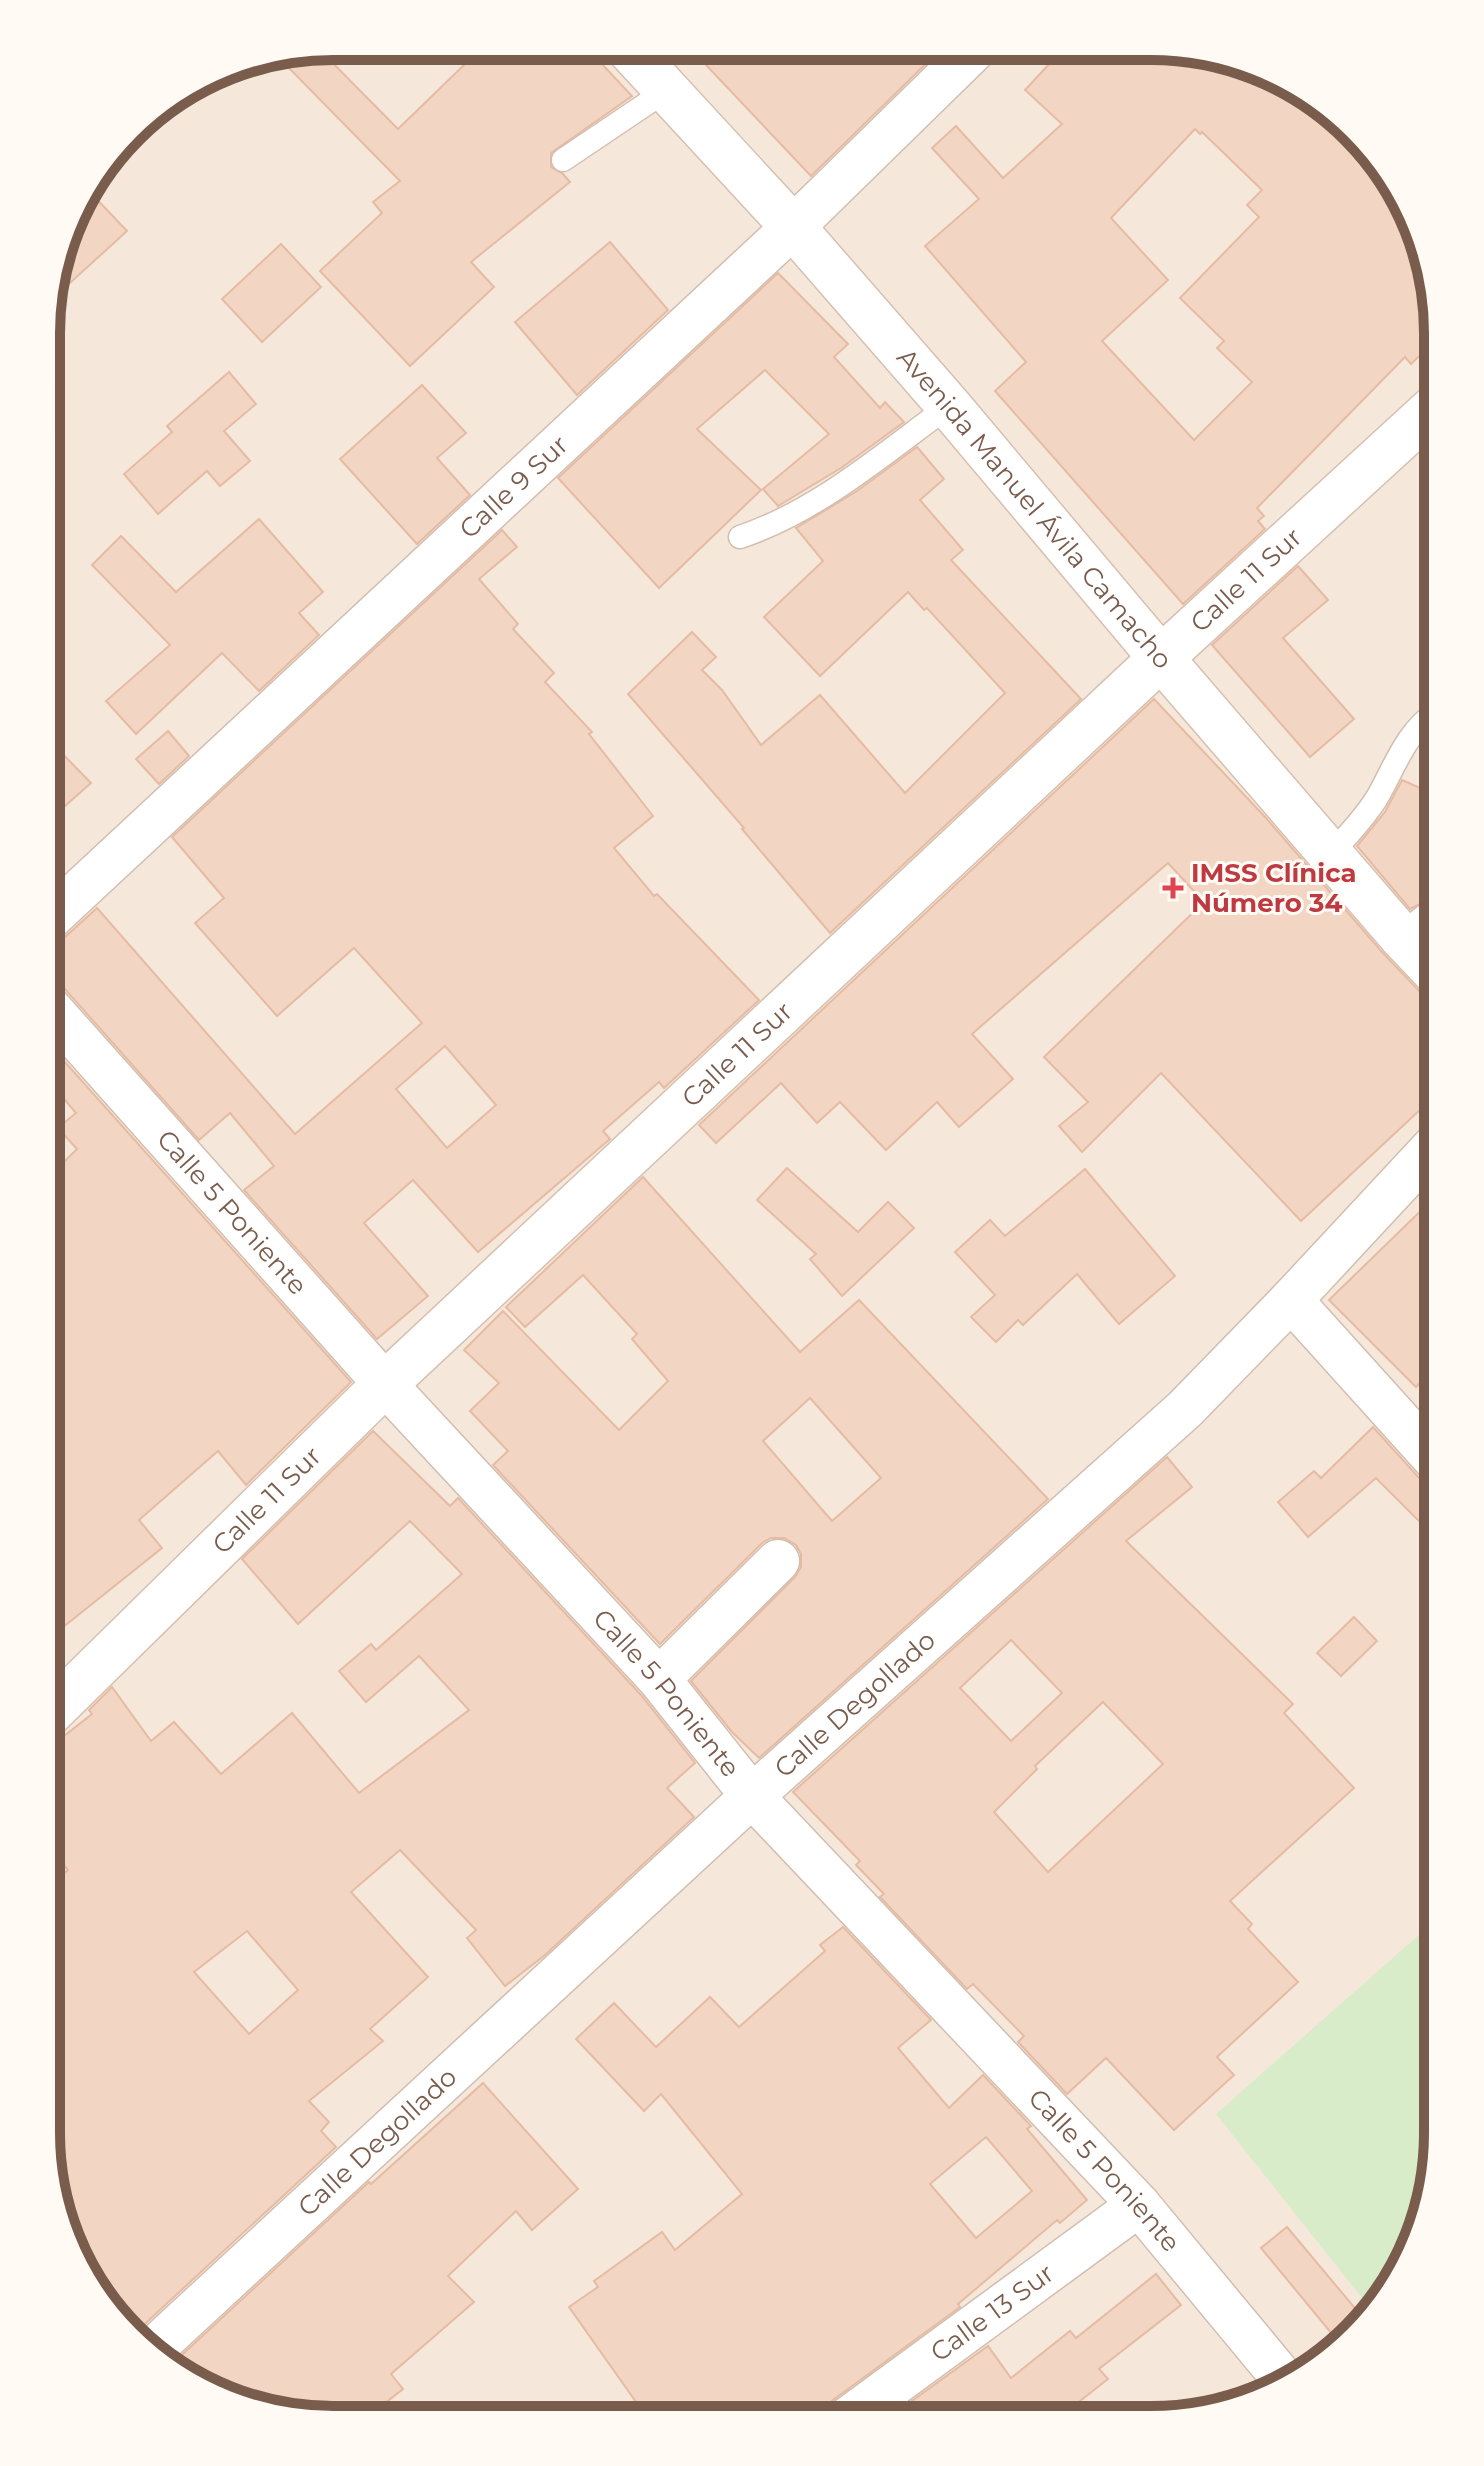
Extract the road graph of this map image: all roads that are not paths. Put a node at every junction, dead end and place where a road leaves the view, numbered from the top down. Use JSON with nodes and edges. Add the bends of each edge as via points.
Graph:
{"nodes":[{"id":1,"x":964,"y":60,"type":"edge"},
{"id":2,"x":640,"y":61,"type":"edge"},
{"id":3,"x":667,"y":90,"type":"junction"},
{"id":4,"x":563,"y":160,"type":"dead end"},
{"id":5,"x":793,"y":227,"type":"junction"},
{"id":6,"x":949,"y":406,"type":"junction"},
{"id":7,"x":1424,"y":417,"type":"edge"},
{"id":8,"x":740,"y":537,"type":"dead end"},
{"id":9,"x":1161,"y":658,"type":"junction"},
{"id":10,"x":1424,"y":720,"type":"edge"},
{"id":11,"x":1331,"y":855,"type":"junction"},
{"id":12,"x":60,"y":909,"type":"edge"},
{"id":13,"x":1424,"y":917,"type":"edge"},
{"id":14,"x":1400,"y":935,"type":"junction"},
{"id":15,"x":1424,"y":960,"type":"edge"},
{"id":16,"x":60,"y":1020,"type":"edge"},
{"id":17,"x":1424,"y":1158,"type":"edge"},
{"id":18,"x":1291,"y":1300,"type":"junction"},
{"id":19,"x":385,"y":1384,"type":"junction"},
{"id":20,"x":1423,"y":1447,"type":"edge"},
{"id":21,"x":778,"y":1561,"type":"dead end"},
{"id":22,"x":659,"y":1679,"type":"junction"},
{"id":23,"x":60,"y":1703,"type":"edge"},
{"id":24,"x":752,"y":1796,"type":"junction"},
{"id":25,"x":1139,"y":2205,"type":"junction"},
{"id":26,"x":159,"y":2343,"type":"edge"},
{"id":27,"x":1279,"y":2374,"type":"edge"},
{"id":28,"x":865,"y":2406,"type":"edge"}],
"edges":[{"from":1,"to":5,"type":"street","name":"Calle 9 Sur"},
{"from":2,"to":3,"type":"street","name":"Avenida Manuel Ávila Camacho"},
{"from":3,"to":4,"type":"lane"},
{"from":3,"to":5,"type":"street","name":"Avenida Manuel Ávila Camacho"},
{"from":5,"to":6,"type":"street","name":"Avenida Manuel Ávila Camacho"},
{"from":5,"to":12,"type":"street","name":"Calle 9 Sur"},
{"from":6,"to":8,"type":"lane","via":[[800,512]]},
{"from":6,"to":9,"type":"street","name":"Avenida Manuel Ávila Camacho"},
{"from":7,"to":9,"type":"street","name":"Calle 11 Sur"},
{"from":9,"to":11,"type":"street","name":"Avenida Manuel Ávila Camacho"},
{"from":9,"to":19,"type":"street","name":"Calle 11 Sur"},
{"from":10,"to":11,"type":"lane","via":[[1377,799]]},
{"from":11,"to":14,"type":"street","name":"Avenida Manuel Ávila Camacho"},
{"from":13,"to":14,"type":"lane"},
{"from":14,"to":15,"type":"street","name":"Avenida Manuel Ávila Camacho"},
{"from":16,"to":19,"type":"street","name":"Calle 5 Poniente"},
{"from":17,"to":18,"type":"street","name":"Calle Degollado"},
{"from":18,"to":20,"type":"street"},
{"from":18,"to":24,"type":"street","name":"Calle Degollado","via":[[1185,1409]]},
{"from":19,"to":22,"type":"street","name":"Calle 5 Poniente"},
{"from":19,"to":23,"type":"street","name":"Calle 11 Sur"},
{"from":21,"to":22,"type":"street"},
{"from":22,"to":24,"type":"street","name":"Calle 5 Poniente"},
{"from":24,"to":25,"type":"street","name":"Calle 5 Poniente"},
{"from":24,"to":26,"type":"street","name":"Calle Degollado"},
{"from":25,"to":27,"type":"street","name":"Calle 5 Poniente"},
{"from":25,"to":28,"type":"street","name":"Calle 13 Sur"}]}
